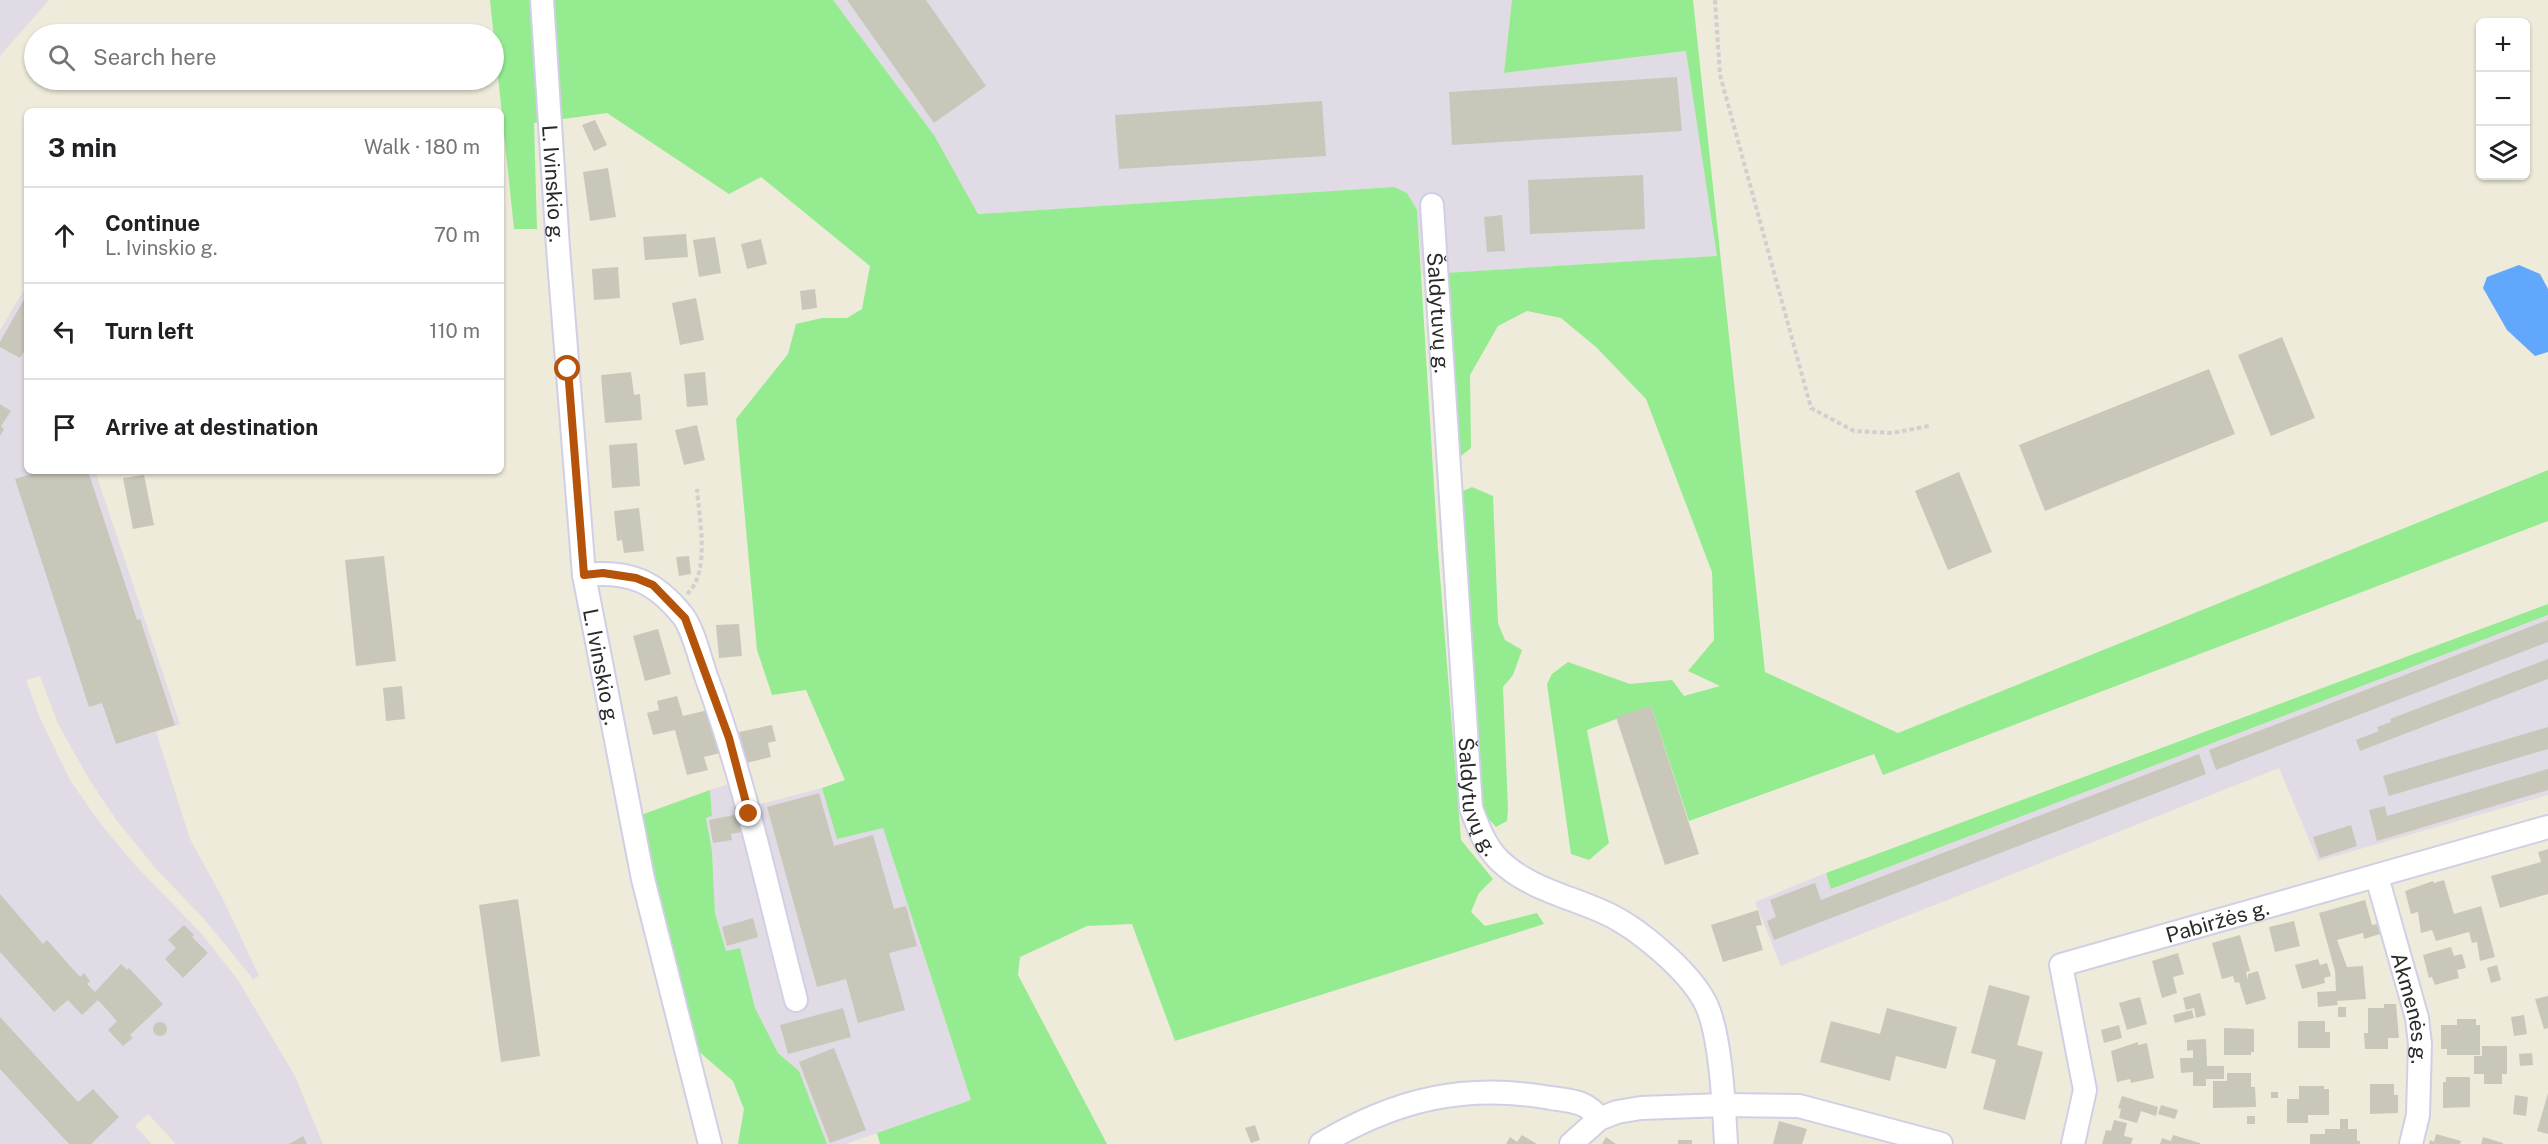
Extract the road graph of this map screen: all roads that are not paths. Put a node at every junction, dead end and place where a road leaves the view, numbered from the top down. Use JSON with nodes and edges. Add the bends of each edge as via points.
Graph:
{"nodes":[{"id":1,"x":542,"y":0,"type":"edge"},
{"id":2,"x":1431,"y":205,"type":"dead end"},
{"id":3,"x":584,"y":575,"type":"junction"},
{"id":4,"x":2548,"y":827,"type":"edge"},
{"id":5,"x":2377,"y":877,"type":"junction"},
{"id":6,"x":796,"y":1000,"type":"dead end"},
{"id":7,"x":1724,"y":1105,"type":"junction"},
{"id":8,"x":1599,"y":1119,"type":"junction"},
{"id":9,"x":710,"y":1144,"type":"edge"},
{"id":10,"x":1322,"y":1144,"type":"edge"},
{"id":11,"x":1571,"y":1144,"type":"edge"},
{"id":12,"x":1726,"y":1144,"type":"edge"},
{"id":13,"x":1941,"y":1144,"type":"edge"},
{"id":14,"x":2073,"y":1144,"type":"edge"},
{"id":15,"x":2411,"y":1144,"type":"edge"}],
"edges":[{"from":1,"to":3,"type":"street","name":"L. Ivinskio g."},
{"from":2,"to":7,"type":"street","name":"Šaldytuvų g.","via":[[1471,808],[1480,833],[1499,860],[1526,879],[1603,911],[1640,932],[1694,987],[1713,1025]]},
{"from":3,"to":6,"type":"street","via":[[603,573],[653,585],[685,618],[729,738]]},
{"from":3,"to":9,"type":"street","name":"L. Ivinskio g.","via":[[644,879]]},
{"from":4,"to":5,"type":"street","name":"Pabiržės g."},
{"from":5,"to":14,"type":"street","name":"Pabiržės g.","via":[[2061,966],[2085,1090]]},
{"from":5,"to":15,"type":"street","name":"Akmenės g.","via":[[2417,1018],[2418,1115]]},
{"from":7,"to":8,"type":"street","via":[[1641,1108]]},
{"from":7,"to":12,"type":"street","name":"Šaldytuvų g."},
{"from":7,"to":13,"type":"street","via":[[1799,1106]]},
{"from":8,"to":10,"type":"street","via":[[1584,1104],[1527,1094],[1476,1091],[1388,1111]]},
{"from":8,"to":11,"type":"street"}]}
